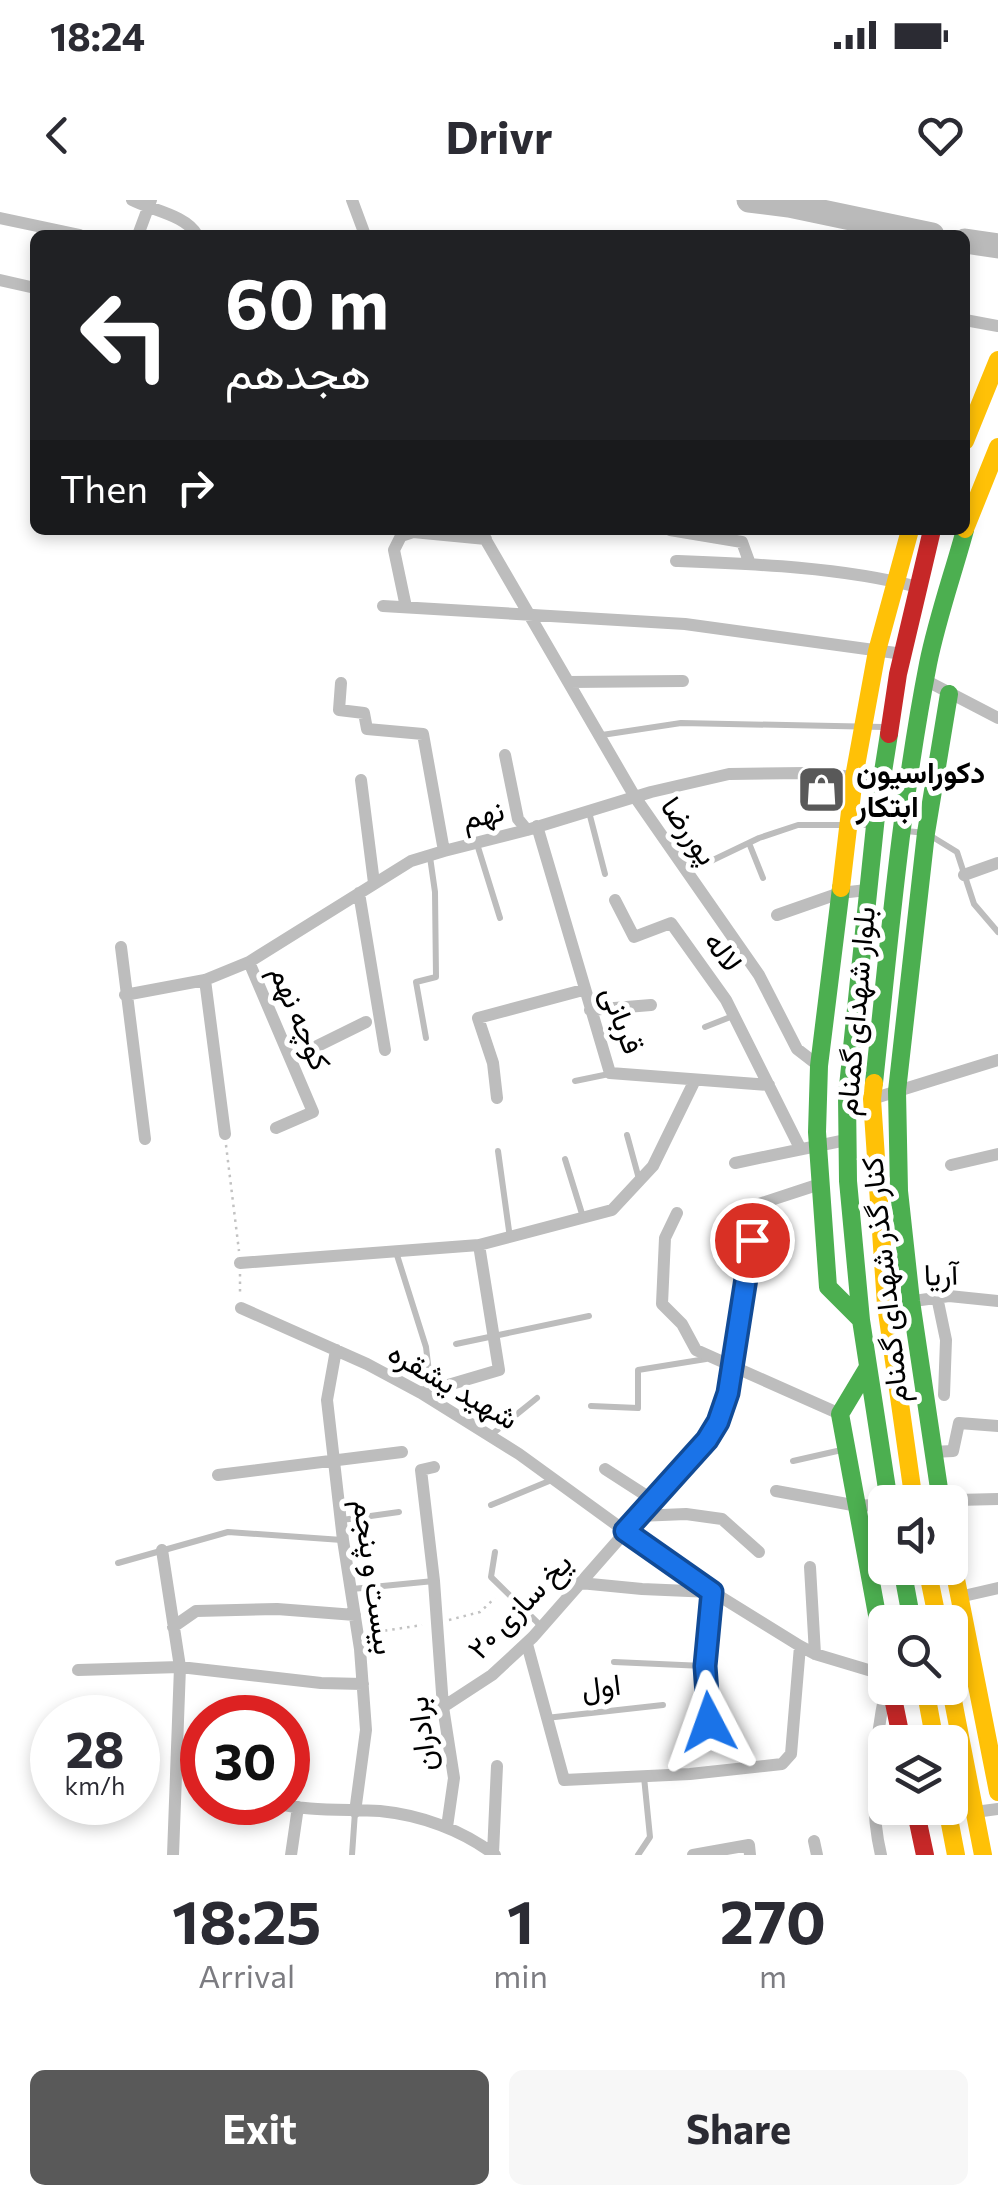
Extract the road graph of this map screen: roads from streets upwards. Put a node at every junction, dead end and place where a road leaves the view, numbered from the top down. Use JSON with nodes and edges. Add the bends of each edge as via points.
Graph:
{"nodes":[{"id":1,"x":132,"y":200,"type":"edge"},
{"id":2,"x":352,"y":200,"type":"edge"},
{"id":3,"x":150,"y":204,"type":"edge"},
{"id":4,"x":0,"y":218,"type":"edge"},
{"id":5,"x":56,"y":230,"type":"edge"},
{"id":6,"x":140,"y":230,"type":"edge"},
{"id":7,"x":194,"y":230,"type":"edge"},
{"id":8,"x":362,"y":230,"type":"edge"},
{"id":9,"x":0,"y":280,"type":"edge"},
{"id":10,"x":30,"y":287,"type":"edge"},
{"id":11,"x":970,"y":321,"type":"edge"},
{"id":12,"x":998,"y":326,"type":"edge"},
{"id":13,"x":998,"y":360,"type":"edge"},
{"id":14,"x":970,"y":422,"type":"edge"},
{"id":15,"x":998,"y":447,"type":"edge"},
{"id":16,"x":970,"y":517,"type":"edge"},
{"id":17,"x":404,"y":535,"type":"edge"},
{"id":18,"x":483,"y":535,"type":"edge"},
{"id":19,"x":700,"y":535,"type":"edge"},
{"id":20,"x":908,"y":535,"type":"edge"},
{"id":21,"x":931,"y":535,"type":"edge"},
{"id":22,"x":964,"y":535,"type":"edge"},
{"id":23,"x":676,"y":561,"type":"dead end"},
{"id":24,"x":750,"y":564,"type":"junction"},
{"id":25,"x":894,"y":580,"type":"junction"},
{"id":26,"x":918,"y":586,"type":"junction"},
{"id":27,"x":382,"y":606,"type":"dead end"},
{"id":28,"x":406,"y":607,"type":"junction"},
{"id":29,"x":531,"y":615,"type":"junction"},
{"id":30,"x":878,"y":650,"type":"junction"},
{"id":31,"x":903,"y":654,"type":"junction"},
{"id":32,"x":929,"y":658,"type":"junction"},
{"id":33,"x":925,"y":680,"type":"junction"},
{"id":34,"x":684,"y":681,"type":"dead end"},
{"id":35,"x":569,"y":682,"type":"junction"},
{"id":36,"x":341,"y":683,"type":"dead end"},
{"id":37,"x":949,"y":694,"type":"junction"},
{"id":38,"x":998,"y":718,"type":"edge"},
{"id":39,"x":505,"y":756,"type":"dead end"},
{"id":40,"x":854,"y":777,"type":"junction"},
{"id":41,"x":882,"y":779,"type":"junction"},
{"id":42,"x":360,"y":780,"type":"dead end"},
{"id":43,"x":635,"y":797,"type":"junction"},
{"id":44,"x":532,"y":828,"type":"junction"},
{"id":45,"x":444,"y":851,"type":"junction"},
{"id":46,"x":998,"y":863,"type":"edge"},
{"id":47,"x":964,"y":875,"type":"road end"},
{"id":48,"x":374,"y":883,"type":"junction"},
{"id":49,"x":867,"y":890,"type":"junction"},
{"id":50,"x":359,"y":892,"type":"junction"},
{"id":51,"x":840,"y":893,"type":"junction"},
{"id":52,"x":615,"y":900,"type":"dead end"},
{"id":53,"x":777,"y":915,"type":"dead end"},
{"id":54,"x":121,"y":946,"type":"dead end"},
{"id":55,"x":249,"y":962,"type":"junction"},
{"id":56,"x":885,"y":963,"type":"junction"},
{"id":57,"x":911,"y":965,"type":"junction"},
{"id":58,"x":206,"y":980,"type":"junction"},
{"id":59,"x":584,"y":990,"type":"junction"},
{"id":60,"x":125,"y":995,"type":"junction"},
{"id":61,"x":652,"y":1005,"type":"dead end"},
{"id":62,"x":590,"y":1010,"type":"junction"},
{"id":63,"x":366,"y":1022,"type":"dead end"},
{"id":64,"x":386,"y":1050,"type":"dead end"},
{"id":65,"x":290,"y":1059,"type":"junction"},
{"id":66,"x":998,"y":1060,"type":"edge"},
{"id":67,"x":819,"y":1066,"type":"junction"},
{"id":68,"x":695,"y":1080,"type":"junction"},
{"id":69,"x":769,"y":1085,"type":"junction"},
{"id":70,"x":897,"y":1091,"type":"junction"},
{"id":71,"x":498,"y":1098,"type":"dead end"},
{"id":72,"x":872,"y":1099,"type":"junction"},
{"id":73,"x":276,"y":1128,"type":"dead end"},
{"id":74,"x":225,"y":1134,"type":"road end"},
{"id":75,"x":145,"y":1140,"type":"dead end"},
{"id":76,"x":846,"y":1140,"type":"junction"},
{"id":77,"x":809,"y":1146,"type":"junction"},
{"id":78,"x":998,"y":1154,"type":"edge"},
{"id":79,"x":735,"y":1163,"type":"dead end"},
{"id":80,"x":950,"y":1165,"type":"dead end"},
{"id":81,"x":820,"y":1184,"type":"junction"},
{"id":82,"x":677,"y":1214,"type":"dead end"},
{"id":83,"x":479,"y":1245,"type":"junction"},
{"id":84,"x":240,"y":1263,"type":"road end"},
{"id":85,"x":936,"y":1296,"type":"junction"},
{"id":86,"x":911,"y":1301,"type":"junction"},
{"id":87,"x":998,"y":1302,"type":"edge"},
{"id":88,"x":886,"y":1305,"type":"junction"},
{"id":89,"x":240,"y":1308,"type":"road end"},
{"id":90,"x":861,"y":1320,"type":"junction"},
{"id":91,"x":336,"y":1350,"type":"junction"},
{"id":92,"x":731,"y":1366,"type":"junction"},
{"id":93,"x":867,"y":1370,"type":"junction"},
{"id":94,"x":426,"y":1392,"type":"junction"},
{"id":95,"x":944,"y":1396,"type":"dead end"},
{"id":96,"x":840,"y":1414,"type":"junction"},
{"id":97,"x":998,"y":1426,"type":"edge"},
{"id":98,"x":402,"y":1452,"type":"dead end"},
{"id":99,"x":932,"y":1452,"type":"junction"},
{"id":100,"x":334,"y":1461,"type":"junction"},
{"id":101,"x":434,"y":1467,"type":"dead end"},
{"id":102,"x":605,"y":1469,"type":"dead end"},
{"id":103,"x":218,"y":1475,"type":"dead end"},
{"id":104,"x":884,"y":1485,"type":"edge"},
{"id":105,"x":912,"y":1485,"type":"edge"},
{"id":106,"x":938,"y":1485,"type":"edge"},
{"id":107,"x":776,"y":1492,"type":"dead end"},
{"id":108,"x":653,"y":1500,"type":"junction"},
{"id":109,"x":998,"y":1500,"type":"edge"},
{"id":110,"x":968,"y":1501,"type":"edge"},
{"id":111,"x":868,"y":1505,"type":"edge"},
{"id":112,"x":858,"y":1506,"type":"junction"},
{"id":113,"x":638,"y":1516,"type":"junction"},
{"id":114,"x":625,"y":1531,"type":"junction"},
{"id":115,"x":162,"y":1550,"type":"road end"},
{"id":116,"x":759,"y":1552,"type":"dead end"},
{"id":117,"x":810,"y":1567,"type":"dead end"},
{"id":118,"x":580,"y":1582,"type":"junction"},
{"id":119,"x":957,"y":1585,"type":"edge"},
{"id":120,"x":998,"y":1588,"type":"edge"},
{"id":121,"x":712,"y":1592,"type":"junction"},
{"id":122,"x":959,"y":1597,"type":"junction"},
{"id":123,"x":876,"y":1605,"type":"edge"},
{"id":124,"x":355,"y":1615,"type":"junction"},
{"id":125,"x":173,"y":1627,"type":"junction"},
{"id":126,"x":526,"y":1644,"type":"junction"},
{"id":127,"x":800,"y":1646,"type":"junction"},
{"id":128,"x":815,"y":1654,"type":"junction"},
{"id":129,"x":180,"y":1667,"type":"junction"},
{"id":130,"x":78,"y":1670,"type":"dead end"},
{"id":131,"x":868,"y":1670,"type":"edge"},
{"id":132,"x":363,"y":1684,"type":"junction"},
{"id":133,"x":884,"y":1705,"type":"edge"},
{"id":134,"x":443,"y":1707,"type":"junction"},
{"id":135,"x":709,"y":1722,"type":"dead end"},
{"id":136,"x":993,"y":1740,"type":"edge"},
{"id":137,"x":968,"y":1741,"type":"edge"},
{"id":138,"x":177,"y":1764,"type":"junction"},
{"id":139,"x":180,"y":1765,"type":"edge"},
{"id":140,"x":496,"y":1766,"type":"dead end"},
{"id":141,"x":968,"y":1779,"type":"edge"},
{"id":142,"x":998,"y":1792,"type":"edge"},
{"id":143,"x":310,"y":1809,"type":"edge"},
{"id":144,"x":998,"y":1810,"type":"edge"},
{"id":145,"x":356,"y":1812,"type":"junction"},
{"id":146,"x":974,"y":1812,"type":"junction"},
{"id":147,"x":295,"y":1825,"type":"edge"},
{"id":148,"x":919,"y":1825,"type":"edge"},
{"id":149,"x":950,"y":1825,"type":"edge"},
{"id":150,"x":447,"y":1827,"type":"junction"},
{"id":151,"x":494,"y":1854,"type":"edge"},
{"id":152,"x":173,"y":1855,"type":"edge"},
{"id":153,"x":290,"y":1855,"type":"edge"},
{"id":154,"x":693,"y":1855,"type":"edge"},
{"id":155,"x":750,"y":1855,"type":"edge"},
{"id":156,"x":881,"y":1855,"type":"edge"},
{"id":157,"x":925,"y":1855,"type":"edge"},
{"id":158,"x":956,"y":1855,"type":"edge"},
{"id":159,"x":983,"y":1855,"type":"edge"}],
"edges":[{"from":1,"to":3,"type":"street"},
{"from":2,"to":8,"type":"street"},
{"from":3,"to":6,"type":"street"},
{"from":3,"to":7,"type":"street"},
{"from":4,"to":5,"type":"street"},
{"from":9,"to":10,"type":"street"},
{"from":11,"to":12,"type":"street"},
{"from":13,"to":14,"type":"main road"},
{"from":15,"to":16,"type":"main road","name":"بلوار شهدای گمنام"},
{"from":17,"to":28,"type":"street","via":[[394,550]]},
{"from":18,"to":29,"type":"street","name":"پوررضا"},
{"from":19,"to":24,"type":"street","via":[[742,542]]},
{"from":20,"to":25,"type":"main road","name":"کنار گذر شهدای گمنام"},
{"from":21,"to":26,"type":"main road","name":"بلوار شهدای گمنام"},
{"from":22,"to":32,"type":"main road","name":"بلوار شهدای گمنام"},
{"from":23,"to":24,"type":"street"},
{"from":24,"to":25,"type":"street"},
{"from":25,"to":26,"type":"street"},
{"from":25,"to":30,"type":"main road","name":"کنار گذر شهدای گمنام"},
{"from":26,"to":31,"type":"main road","name":"بلوار شهدای گمنام"},
{"from":27,"to":28,"type":"street"},
{"from":28,"to":29,"type":"street"},
{"from":29,"to":30,"type":"street","via":[[685,624]]},
{"from":29,"to":35,"type":"street","name":"پوررضا"},
{"from":30,"to":31,"type":"street"},
{"from":30,"to":40,"type":"main road","name":"کنار گذر شهدای گمنام"},
{"from":31,"to":32,"type":"main road"},
{"from":31,"to":41,"type":"main road","name":"بلوار شهدای گمنام"},
{"from":32,"to":33,"type":"main road","name":"بلوار شهدای گمنام"},
{"from":33,"to":37,"type":"street"},
{"from":33,"to":56,"type":"main road","name":"بلوار شهدای گمنام"},
{"from":34,"to":35,"type":"street"},
{"from":35,"to":43,"type":"street","name":"پوررضا"},
{"from":36,"to":45,"type":"street","via":[[339,710],[364,713],[367,729],[423,734]]},
{"from":37,"to":38,"type":"street"},
{"from":37,"to":57,"type":"main road","name":"کنار گذر شهدای گمنام"},
{"from":39,"to":44,"type":"street","name":"قربانی","via":[[518,819]]},
{"from":40,"to":41,"type":"street","name":"نهم"},
{"from":40,"to":43,"type":"street","name":"نهم","via":[[728,774]]},
{"from":40,"to":51,"type":"main road","name":"کنار گذر شهدای گمنام"},
{"from":41,"to":49,"type":"main road","name":"بلوار شهدای گمنام"},
{"from":42,"to":48,"type":"street"},
{"from":43,"to":44,"type":"street","name":"نهم"},
{"from":43,"to":67,"type":"street","name":"پوررضا","via":[[760,975],[796,1049]]},
{"from":44,"to":45,"type":"street","name":"نهم"},
{"from":44,"to":59,"type":"street","name":"قربانی"},
{"from":45,"to":48,"type":"street","name":"نهم","via":[[411,860]]},
{"from":46,"to":47,"type":"street"},
{"from":48,"to":50,"type":"street","name":"نهم"},
{"from":49,"to":51,"type":"street"},
{"from":49,"to":76,"type":"main road","name":"بلوار شهدای گمنام"},
{"from":50,"to":55,"type":"street","name":"نهم"},
{"from":50,"to":64,"type":"street"},
{"from":51,"to":53,"type":"street"},
{"from":51,"to":67,"type":"main road","name":"کنار گذر شهدای گمنام"},
{"from":52,"to":69,"type":"street","name":"لاله","via":[[634,937],[671,924],[734,1015]]},
{"from":54,"to":60,"type":"street"},
{"from":55,"to":58,"type":"street","name":"نهم"},
{"from":55,"to":65,"type":"street","name":"کوچه نهم"},
{"from":56,"to":57,"type":"street"},
{"from":56,"to":72,"type":"main road","name":"بلوار شهدای گمنام"},
{"from":57,"to":70,"type":"main road","name":"کنار گذر شهدای گمنام"},
{"from":58,"to":60,"type":"street","name":"نهم"},
{"from":58,"to":74,"type":"street"},
{"from":59,"to":62,"type":"street","name":"قربانی"},
{"from":59,"to":71,"type":"street","via":[[478,1018]]},
{"from":60,"to":75,"type":"street"},
{"from":61,"to":62,"type":"street"},
{"from":62,"to":68,"type":"street","name":"قربانی","via":[[610,1073]]},
{"from":63,"to":65,"type":"street"},
{"from":65,"to":73,"type":"street","name":"کوچه نهم","via":[[314,1112]]},
{"from":66,"to":70,"type":"street"},
{"from":67,"to":77,"type":"main road","name":"کنار گذر شهدای گمنام"},
{"from":68,"to":69,"type":"street","name":"قربانی"},
{"from":68,"to":83,"type":"street","via":[[652,1166],[612,1210]]},
{"from":69,"to":77,"type":"street"},
{"from":70,"to":72,"type":"street"},
{"from":70,"to":86,"type":"main road","name":"کنار گذر شهدای گمنام"},
{"from":72,"to":88,"type":"main road","name":"بلوار شهدای گمنام"},
{"from":76,"to":77,"type":"street"},
{"from":76,"to":90,"type":"main road","name":"بلوار شهدای گمنام"},
{"from":77,"to":79,"type":"street"},
{"from":77,"to":81,"type":"main road","name":"کنار گذر شهدای گمنام"},
{"from":78,"to":80,"type":"street"},
{"from":81,"to":90,"type":"main road","name":"کنار گذر شهدای گمنام","via":[[828,1287]]},
{"from":81,"to":92,"type":"street","name":"یخ سازی ۲۰","via":[[759,1204]]},
{"from":82,"to":92,"type":"street","via":[[665,1238],[662,1304],[696,1350]]},
{"from":83,"to":84,"type":"street"},
{"from":83,"to":94,"type":"street","via":[[498,1370]]},
{"from":85,"to":86,"type":"street","name":"آریا"},
{"from":85,"to":87,"type":"street","name":"آریا"},
{"from":85,"to":95,"type":"street","via":[[946,1340]]},
{"from":86,"to":88,"type":"street","name":"آریا"},
{"from":86,"to":99,"type":"main road","name":"کنار گذر شهدای گمنام"},
{"from":88,"to":105,"type":"main road","name":"بلوار شهدای گمنام"},
{"from":89,"to":91,"type":"street","name":"شهید یشقره"},
{"from":90,"to":93,"type":"main road","name":"بلوار شهدای گمنام"},
{"from":91,"to":94,"type":"street","name":"شهید یشقره"},
{"from":91,"to":100,"type":"street","name":"بیست و پنجم","via":[[327,1400]]},
{"from":92,"to":96,"type":"street"},
{"from":92,"to":108,"type":"street","name":"یخ سازی ۲۰","via":[[718,1422]]},
{"from":93,"to":96,"type":"main road","name":"کنار گذر شهدای گمنام"},
{"from":93,"to":104,"type":"main road","name":"بلوار شهدای گمنام"},
{"from":94,"to":114,"type":"street","name":"شهید یشقره"},
{"from":96,"to":112,"type":"main road","name":"کنار گذر شهدای گمنام"},
{"from":97,"to":99,"type":"street","via":[[959,1423],[954,1452]]},
{"from":98,"to":100,"type":"street"},
{"from":99,"to":106,"type":"main road","name":"کنار گذر شهدای گمنام"},
{"from":100,"to":103,"type":"street"},
{"from":100,"to":124,"type":"street","name":"بیست و پنجم"},
{"from":101,"to":134,"type":"street","name":"برادران","via":[[421,1470]]},
{"from":102,"to":108,"type":"street"},
{"from":107,"to":112,"type":"street"},
{"from":108,"to":113,"type":"street","name":"یخ سازی ۲۰"},
{"from":109,"to":110,"type":"street"},
{"from":111,"to":112,"type":"street"},
{"from":112,"to":123,"type":"main road","name":"کنار گذر شهدای گمنام"},
{"from":113,"to":114,"type":"street","name":"یخ سازی ۲۰"},
{"from":113,"to":116,"type":"street","via":[[722,1520]]},
{"from":114,"to":118,"type":"street","name":"یخ سازی ۲۰"},
{"from":114,"to":121,"type":"street","name":"شهید یشقره"},
{"from":115,"to":125,"type":"street"},
{"from":117,"to":128,"type":"street"},
{"from":118,"to":121,"type":"street"},
{"from":118,"to":126,"type":"street","name":"یخ سازی ۲۰"},
{"from":119,"to":122,"type":"main road"},
{"from":120,"to":122,"type":"street"},
{"from":121,"to":127,"type":"street","name":"شهید یشقره"},
{"from":121,"to":135,"type":"street","via":[[705,1666]]},
{"from":122,"to":136,"type":"main road"},
{"from":124,"to":125,"type":"street","via":[[196,1612]]},
{"from":124,"to":132,"type":"street","name":"بیست و پنجم"},
{"from":125,"to":129,"type":"street"},
{"from":126,"to":127,"type":"street","via":[[564,1780],[782,1764],[791,1754]]},
{"from":126,"to":134,"type":"street","name":"یخ سازی ۲۰"},
{"from":127,"to":128,"type":"street","name":"شهید یشقره"},
{"from":128,"to":131,"type":"street","name":"شهید یشقره"},
{"from":129,"to":130,"type":"street"},
{"from":129,"to":132,"type":"street"},
{"from":129,"to":138,"type":"street"},
{"from":132,"to":145,"type":"street","name":"بیست و پنجم","via":[[366,1730]]},
{"from":133,"to":156,"type":"street","via":[[873,1822]]},
{"from":134,"to":150,"type":"street","name":"برادران","via":[[454,1778]]},
{"from":136,"to":137,"type":"street"},
{"from":136,"to":142,"type":"main road"},
{"from":138,"to":139,"type":"street"},
{"from":138,"to":152,"type":"street"},
{"from":140,"to":151,"type":"street"},
{"from":141,"to":146,"type":"main road"},
{"from":143,"to":145,"type":"street"},
{"from":144,"to":146,"type":"street"},
{"from":145,"to":150,"type":"street"},
{"from":146,"to":159,"type":"main road"},
{"from":147,"to":153,"type":"street"},
{"from":148,"to":157,"type":"main road"},
{"from":149,"to":158,"type":"main road"},
{"from":150,"to":151,"type":"street"},
{"from":154,"to":155,"type":"street","via":[[749,1845]]}]}
